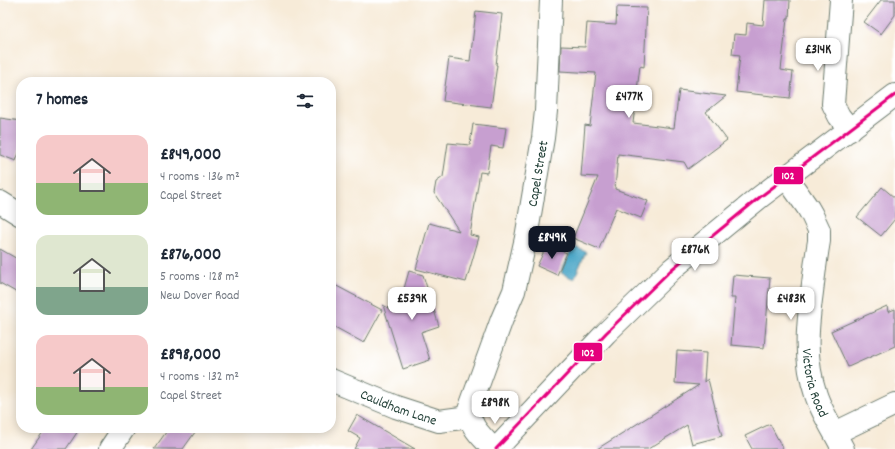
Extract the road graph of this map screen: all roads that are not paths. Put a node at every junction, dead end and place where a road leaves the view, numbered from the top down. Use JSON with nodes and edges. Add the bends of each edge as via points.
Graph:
{"nodes":[{"id":1,"x":551,"y":0,"type":"edge"},
{"id":2,"x":841,"y":0,"type":"edge"},
{"id":3,"x":895,"y":95,"type":"edge"},
{"id":4,"x":850,"y":130,"type":"junction"},
{"id":5,"x":786,"y":177,"type":"junction"},
{"id":6,"x":0,"y":202,"type":"edge"},
{"id":7,"x":16,"y":212,"type":"edge"},
{"id":8,"x":336,"y":382,"type":"edge"},
{"id":9,"x":895,"y":404,"type":"edge"},
{"id":10,"x":469,"y":417,"type":"junction"},
{"id":11,"x":121,"y":433,"type":"edge"},
{"id":12,"x":839,"y":441,"type":"edge"},
{"id":13,"x":110,"y":449,"type":"edge"},
{"id":14,"x":493,"y":449,"type":"edge"},
{"id":15,"x":496,"y":449,"type":"edge"}],
"edges":[{"from":1,"to":10,"type":"street","name":"Capel Street","via":[[546,111],[526,238],[514,291],[472,399]]},
{"from":2,"to":4,"type":"street","via":[[833,104]]},
{"from":3,"to":4,"type":"street"},
{"from":4,"to":5,"type":"street"},
{"from":5,"to":12,"type":"street","name":"Victoria Road","via":[[808,208],[819,230],[808,323],[808,364],[816,396]]},
{"from":5,"to":15,"type":"street","via":[[672,269],[606,333]]},
{"from":6,"to":7,"type":"street"},
{"from":8,"to":10,"type":"street","name":"Cauldham Lane","via":[[396,407],[439,421]]},
{"from":9,"to":12,"type":"street"},
{"from":10,"to":14,"type":"street"},
{"from":11,"to":13,"type":"street"}]}
